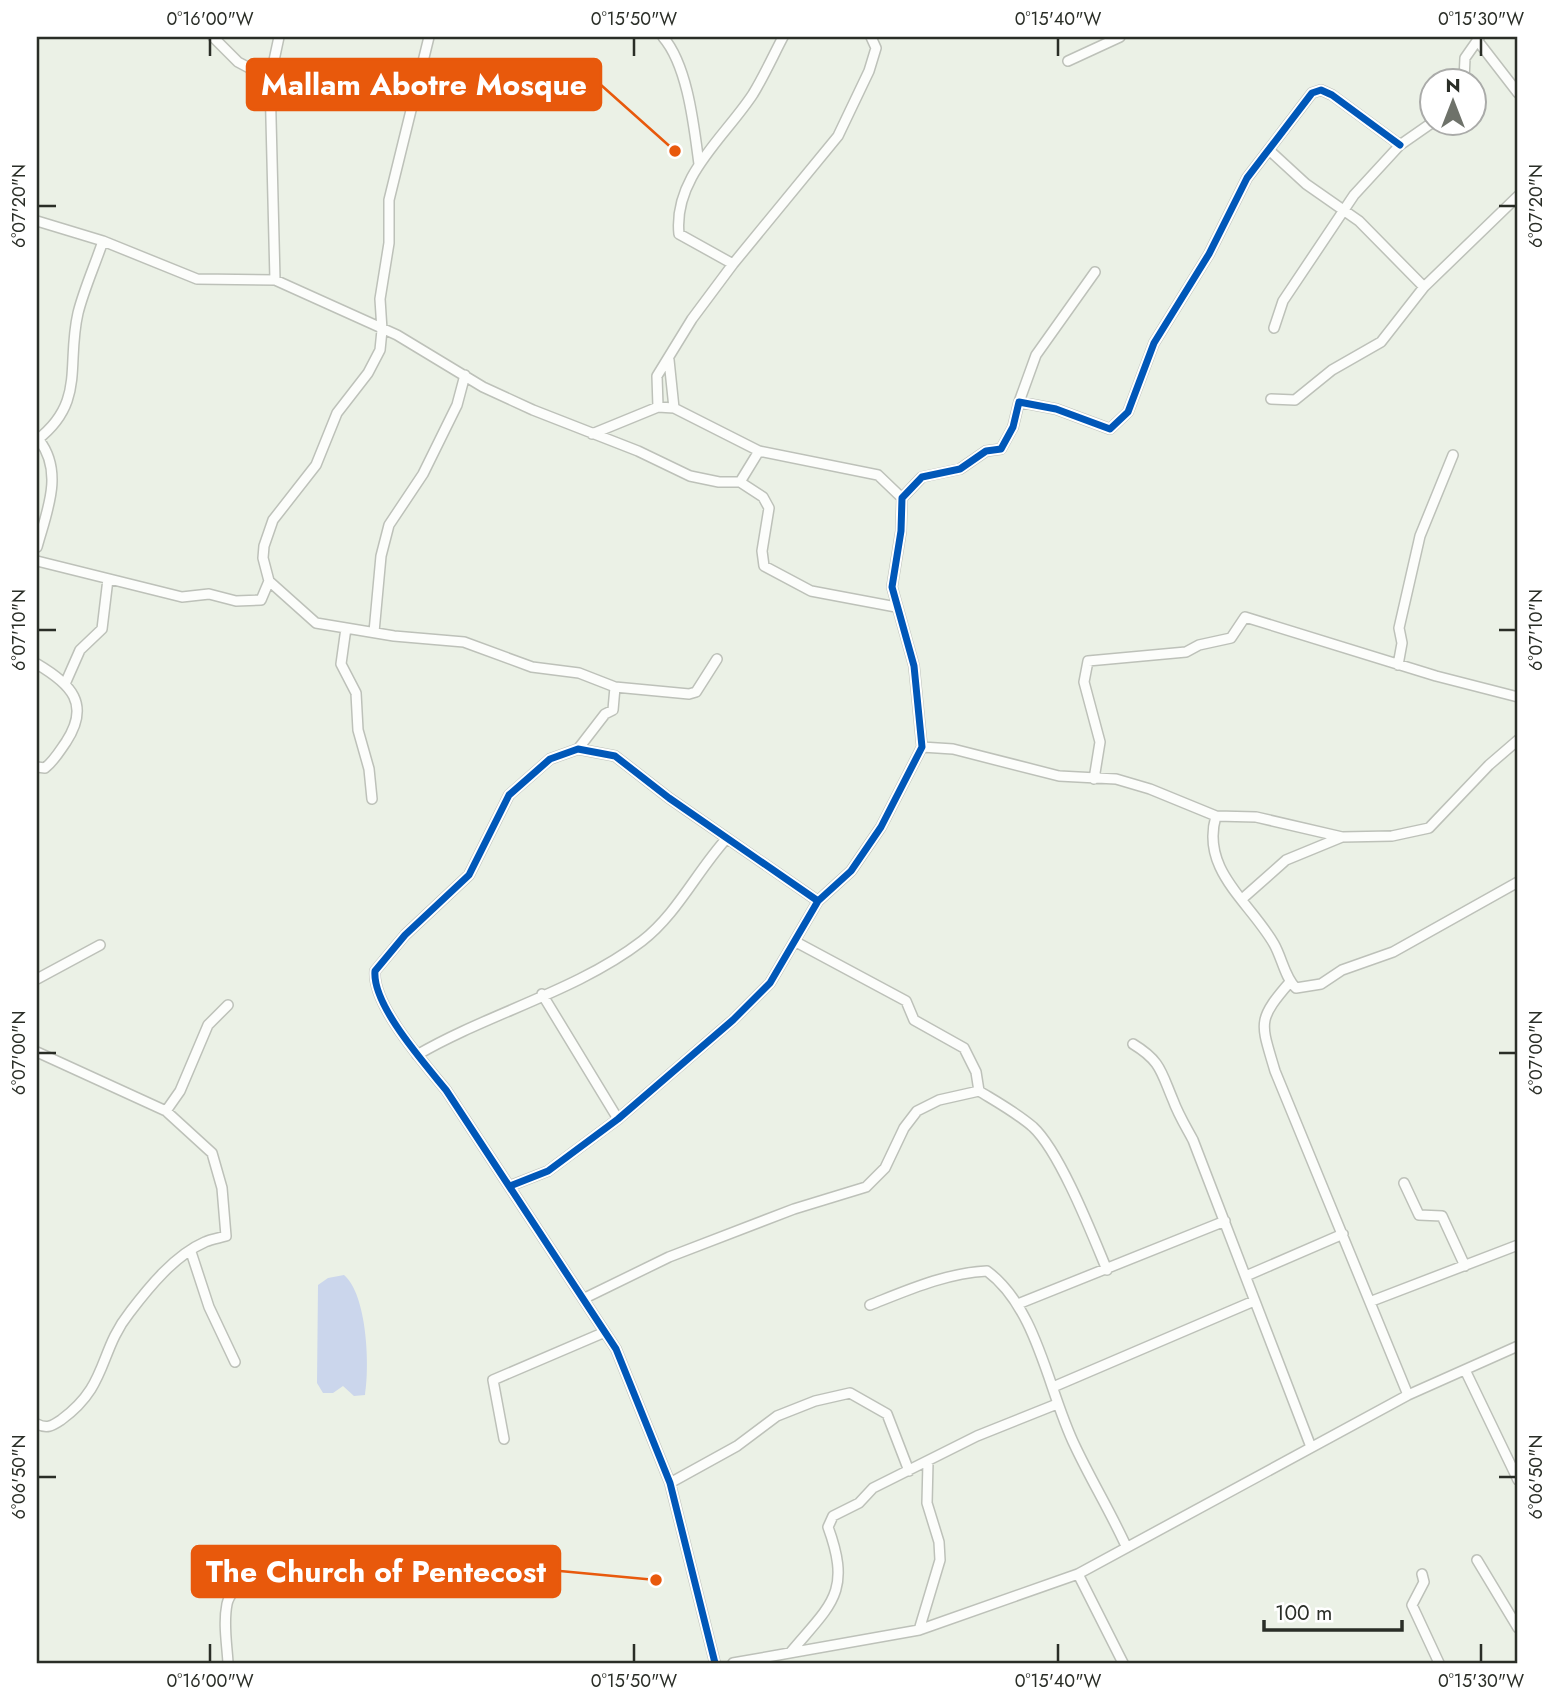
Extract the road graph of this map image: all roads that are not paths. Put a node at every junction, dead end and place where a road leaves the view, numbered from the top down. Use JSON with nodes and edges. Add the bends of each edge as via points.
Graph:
{"nodes":[{"id":1,"x":214,"y":37,"type":"edge"},
{"id":2,"x":279,"y":37,"type":"edge"},
{"id":3,"x":429,"y":37,"type":"edge"},
{"id":4,"x":663,"y":37,"type":"edge"},
{"id":5,"x":783,"y":37,"type":"edge"},
{"id":6,"x":871,"y":37,"type":"edge"},
{"id":7,"x":1120,"y":37,"type":"edge"},
{"id":8,"x":1478,"y":39,"type":"edge"},
{"id":9,"x":1068,"y":61,"type":"dead end"},
{"id":10,"x":1465,"y":66,"type":"edge"},
{"id":11,"x":270,"y":79,"type":"junction"},
{"id":12,"x":1518,"y":93,"type":"edge"},
{"id":13,"x":1418,"y":133,"type":"edge"},
{"id":14,"x":1401,"y":145,"type":"junction"},
{"id":15,"x":1269,"y":150,"type":"junction"},
{"id":16,"x":699,"y":164,"type":"junction"},
{"id":17,"x":1518,"y":196,"type":"edge"},
{"id":18,"x":1345,"y":212,"type":"junction"},
{"id":19,"x":37,"y":221,"type":"edge"},
{"id":20,"x":103,"y":242,"type":"junction"},
{"id":21,"x":733,"y":264,"type":"junction"},
{"id":22,"x":1095,"y":272,"type":"dead end"},
{"id":23,"x":275,"y":280,"type":"junction"},
{"id":24,"x":1424,"y":287,"type":"junction"},
{"id":25,"x":1274,"y":328,"type":"dead end"},
{"id":26,"x":382,"y":330,"type":"junction"},
{"id":27,"x":669,"y":360,"type":"junction"},
{"id":28,"x":465,"y":375,"type":"junction"},
{"id":29,"x":1271,"y":399,"type":"dead end"},
{"id":30,"x":1019,"y":402,"type":"junction"},
{"id":31,"x":658,"y":407,"type":"junction"},
{"id":32,"x":674,"y":408,"type":"junction"},
{"id":33,"x":593,"y":434,"type":"junction"},
{"id":34,"x":38,"y":440,"type":"edge"},
{"id":35,"x":759,"y":452,"type":"junction"},
{"id":36,"x":1453,"y":455,"type":"dead end"},
{"id":37,"x":740,"y":482,"type":"junction"},
{"id":38,"x":902,"y":498,"type":"junction"},
{"id":39,"x":37,"y":547,"type":"edge"},
{"id":40,"x":37,"y":561,"type":"edge"},
{"id":41,"x":108,"y":579,"type":"junction"},
{"id":42,"x":269,"y":581,"type":"junction"},
{"id":43,"x":896,"y":607,"type":"junction"},
{"id":44,"x":346,"y":628,"type":"junction"},
{"id":45,"x":374,"y":632,"type":"junction"},
{"id":46,"x":716,"y":659,"type":"dead end"},
{"id":47,"x":37,"y":664,"type":"edge"},
{"id":48,"x":1398,"y":665,"type":"junction"},
{"id":49,"x":65,"y":684,"type":"junction"},
{"id":50,"x":615,"y":687,"type":"junction"},
{"id":51,"x":1518,"y":697,"type":"edge"},
{"id":52,"x":1518,"y":740,"type":"edge"},
{"id":53,"x":922,"y":747,"type":"junction"},
{"id":54,"x":578,"y":749,"type":"junction"},
{"id":55,"x":37,"y":767,"type":"edge"},
{"id":56,"x":1094,"y":779,"type":"junction"},
{"id":57,"x":372,"y":799,"type":"dead end"},
{"id":58,"x":1216,"y":816,"type":"junction"},
{"id":59,"x":1342,"y":837,"type":"junction"},
{"id":60,"x":727,"y":838,"type":"junction"},
{"id":61,"x":1518,"y":884,"type":"edge"},
{"id":62,"x":1242,"y":899,"type":"junction"},
{"id":63,"x":818,"y":901,"type":"junction"},
{"id":64,"x":796,"y":942,"type":"junction"},
{"id":65,"x":100,"y":945,"type":"dead end"},
{"id":66,"x":37,"y":979,"type":"edge"},
{"id":67,"x":1290,"y":982,"type":"junction"},
{"id":68,"x":542,"y":994,"type":"junction"},
{"id":69,"x":228,"y":1005,"type":"dead end"},
{"id":70,"x":1133,"y":1044,"type":"dead end"},
{"id":71,"x":37,"y":1052,"type":"edge"},
{"id":72,"x":417,"y":1055,"type":"junction"},
{"id":73,"x":979,"y":1091,"type":"junction"},
{"id":74,"x":166,"y":1111,"type":"junction"},
{"id":75,"x":618,"y":1119,"type":"junction"},
{"id":76,"x":1404,"y":1183,"type":"dead end"},
{"id":77,"x":510,"y":1186,"type":"junction"},
{"id":78,"x":1225,"y":1221,"type":"junction"},
{"id":79,"x":1343,"y":1234,"type":"junction"},
{"id":80,"x":1518,"y":1244,"type":"edge"},
{"id":81,"x":191,"y":1252,"type":"junction"},
{"id":82,"x":1465,"y":1266,"type":"junction"},
{"id":83,"x":1107,"y":1270,"type":"junction"},
{"id":84,"x":1246,"y":1276,"type":"junction"},
{"id":85,"x":585,"y":1298,"type":"junction"},
{"id":86,"x":1254,"y":1301,"type":"junction"},
{"id":87,"x":1371,"y":1301,"type":"junction"},
{"id":88,"x":1018,"y":1304,"type":"junction"},
{"id":89,"x":870,"y":1305,"type":"dead end"},
{"id":90,"x":605,"y":1332,"type":"junction"},
{"id":91,"x":1518,"y":1346,"type":"edge"},
{"id":92,"x":234,"y":1362,"type":"dead end"},
{"id":93,"x":1466,"y":1372,"type":"junction"},
{"id":94,"x":1053,"y":1387,"type":"junction"},
{"id":95,"x":1408,"y":1395,"type":"junction"},
{"id":96,"x":1057,"y":1404,"type":"junction"},
{"id":97,"x":37,"y":1423,"type":"edge"},
{"id":98,"x":505,"y":1439,"type":"dead end"},
{"id":99,"x":1311,"y":1447,"type":"junction"},
{"id":100,"x":928,"y":1462,"type":"junction"},
{"id":101,"x":909,"y":1471,"type":"junction"},
{"id":102,"x":1518,"y":1480,"type":"edge"},
{"id":103,"x":670,"y":1483,"type":"junction"},
{"id":104,"x":1126,"y":1546,"type":"junction"},
{"id":105,"x":1477,"y":1560,"type":"dead end"},
{"id":106,"x":529,"y":1568,"type":"dead end"},
{"id":107,"x":1078,"y":1574,"type":"junction"},
{"id":108,"x":1422,"y":1574,"type":"dead end"},
{"id":109,"x":1518,"y":1628,"type":"edge"},
{"id":110,"x":919,"y":1630,"type":"junction"},
{"id":111,"x":790,"y":1653,"type":"junction"},
{"id":112,"x":229,"y":1663,"type":"edge"},
{"id":113,"x":715,"y":1663,"type":"edge"},
{"id":114,"x":733,"y":1663,"type":"edge"},
{"id":115,"x":1124,"y":1663,"type":"edge"},
{"id":116,"x":1439,"y":1663,"type":"edge"}],
"edges":[{"from":1,"to":11,"type":"street","via":[[238,62]]},
{"from":2,"to":11,"type":"street"},
{"from":3,"to":26,"type":"street","via":[[389,200],[389,243],[380,299]]},
{"from":4,"to":16,"type":"street","via":[[691,107]]},
{"from":5,"to":16,"type":"street","via":[[752,94]]},
{"from":6,"to":21,"type":"street","via":[[876,48],[869,71],[838,136]]},
{"from":7,"to":9,"type":"street"},
{"from":8,"to":10,"type":"street"},
{"from":8,"to":12,"type":"street"},
{"from":11,"to":23,"type":"street"},
{"from":13,"to":14,"type":"street"},
{"from":14,"to":15,"type":"street","via":[[1321,90],[1312,93]]},
{"from":14,"to":18,"type":"street","via":[[1354,195]]},
{"from":15,"to":18,"type":"street"},
{"from":15,"to":30,"type":"street","via":[[1247,178],[1209,254],[1154,343],[1128,412],[1115,426],[1110,429],[1056,409]]},
{"from":16,"to":21,"type":"street","via":[[680,208],[680,234]]},
{"from":17,"to":24,"type":"street"},
{"from":18,"to":24,"type":"street"},
{"from":18,"to":25,"type":"street","via":[[1283,302]]},
{"from":19,"to":20,"type":"street"},
{"from":20,"to":23,"type":"street","via":[[197,279]]},
{"from":20,"to":34,"type":"street","via":[[78,314],[68,404]]},
{"from":21,"to":27,"type":"street"},
{"from":22,"to":30,"type":"street","via":[[1036,355]]},
{"from":23,"to":26,"type":"street"},
{"from":24,"to":29,"type":"street","via":[[1381,342],[1332,370],[1295,400]]},
{"from":26,"to":28,"type":"street"},
{"from":26,"to":42,"type":"street","via":[[380,349],[337,413],[316,465],[267,533],[263,558]]},
{"from":27,"to":31,"type":"street","via":[[657,376]]},
{"from":27,"to":32,"type":"street"},
{"from":28,"to":33,"type":"street","via":[[495,393]]},
{"from":28,"to":45,"type":"street","via":[[457,405],[423,474],[389,525],[381,556]]},
{"from":30,"to":38,"type":"street","via":[[1001,449],[986,451],[960,469],[922,477]]},
{"from":31,"to":32,"type":"street"},
{"from":31,"to":33,"type":"street"},
{"from":32,"to":35,"type":"street"},
{"from":33,"to":37,"type":"street","via":[[690,477]]},
{"from":34,"to":39,"type":"street","via":[[49,453],[53,481]]},
{"from":35,"to":37,"type":"street"},
{"from":35,"to":38,"type":"street","via":[[878,475]]},
{"from":36,"to":48,"type":"street","via":[[1420,536],[1399,628]]},
{"from":37,"to":43,"type":"street","via":[[763,497],[769,508],[764,566],[811,591]]},
{"from":38,"to":43,"type":"street","via":[[892,587]]},
{"from":40,"to":41,"type":"street"},
{"from":41,"to":42,"type":"street","via":[[182,597],[209,594],[247,602],[261,600]]},
{"from":41,"to":49,"type":"street","via":[[102,629],[80,650]]},
{"from":42,"to":44,"type":"street","via":[[316,623]]},
{"from":43,"to":53,"type":"street","via":[[914,666]]},
{"from":44,"to":45,"type":"street"},
{"from":44,"to":57,"type":"street","via":[[341,664],[356,693],[358,730]]},
{"from":45,"to":50,"type":"street","via":[[464,642],[532,667],[579,673]]},
{"from":46,"to":50,"type":"street","via":[[696,692],[689,694]]},
{"from":47,"to":49,"type":"street"},
{"from":48,"to":51,"type":"street"},
{"from":48,"to":56,"type":"street","via":[[1245,617],[1231,638],[1186,652],[1088,661],[1084,682],[1100,742]]},
{"from":49,"to":55,"type":"street","via":[[75,696],[76,724],[53,761],[45,768]]},
{"from":50,"to":54,"type":"street","via":[[613,710]]},
{"from":52,"to":59,"type":"street","via":[[1429,828],[1392,836]]},
{"from":53,"to":56,"type":"street","via":[[953,749],[1059,776]]},
{"from":53,"to":63,"type":"street","via":[[881,827],[851,871]]},
{"from":54,"to":60,"type":"street","via":[[615,757]]},
{"from":54,"to":72,"type":"street","via":[[550,759],[509,795],[469,875],[405,934],[375,971],[378,993]]},
{"from":56,"to":58,"type":"street","via":[[1116,779],[1150,789]]},
{"from":58,"to":59,"type":"street","via":[[1256,817]]},
{"from":58,"to":62,"type":"street","via":[[1210,834],[1212,851],[1224,879]]},
{"from":59,"to":62,"type":"street","via":[[1286,860]]},
{"from":60,"to":63,"type":"street"},
{"from":60,"to":68,"type":"street","via":[[669,915],[643,940],[613,961]]},
{"from":61,"to":67,"type":"street","via":[[1421,938],[1342,970],[1321,984],[1307,989]]},
{"from":62,"to":67,"type":"street","via":[[1274,944]]},
{"from":63,"to":64,"type":"street"},
{"from":64,"to":73,"type":"street","via":[[906,1001],[914,1020],[964,1048]]},
{"from":64,"to":75,"type":"street","via":[[770,984],[691,1060]]},
{"from":65,"to":66,"type":"street"},
{"from":67,"to":79,"type":"street","via":[[1267,1008],[1264,1032],[1275,1071]]},
{"from":68,"to":72,"type":"street"},
{"from":68,"to":75,"type":"street"},
{"from":69,"to":74,"type":"street","via":[[208,1025],[180,1091]]},
{"from":70,"to":78,"type":"street","via":[[1161,1068]]},
{"from":71,"to":74,"type":"street"},
{"from":72,"to":77,"type":"street"},
{"from":73,"to":83,"type":"street","via":[[1034,1128],[1085,1218]]},
{"from":73,"to":85,"type":"street","via":[[939,1100],[918,1111],[904,1128],[885,1168],[866,1187],[669,1257]]},
{"from":74,"to":81,"type":"street","via":[[212,1153],[222,1188],[226,1236],[204,1242]]},
{"from":75,"to":77,"type":"street","via":[[548,1171]]},
{"from":76,"to":82,"type":"street","via":[[1419,1215],[1442,1216]]},
{"from":77,"to":85,"type":"street"},
{"from":78,"to":83,"type":"street"},
{"from":78,"to":84,"type":"street"},
{"from":79,"to":84,"type":"street"},
{"from":79,"to":87,"type":"street"},
{"from":80,"to":82,"type":"street"},
{"from":81,"to":92,"type":"street"},
{"from":81,"to":97,"type":"street","via":[[153,1283],[128,1313],[90,1394],[52,1426]]},
{"from":82,"to":87,"type":"street"},
{"from":83,"to":88,"type":"street"},
{"from":84,"to":86,"type":"street"},
{"from":85,"to":90,"type":"street"},
{"from":86,"to":94,"type":"street"},
{"from":86,"to":99,"type":"street"},
{"from":87,"to":95,"type":"street"},
{"from":88,"to":89,"type":"street","via":[[987,1271],[913,1287]]},
{"from":88,"to":94,"type":"street"},
{"from":90,"to":98,"type":"street","via":[[493,1380]]},
{"from":90,"to":103,"type":"street"},
{"from":91,"to":93,"type":"street"},
{"from":93,"to":95,"type":"street"},
{"from":93,"to":102,"type":"street"},
{"from":94,"to":96,"type":"street"},
{"from":95,"to":99,"type":"street"},
{"from":96,"to":100,"type":"street","via":[[977,1436]]},
{"from":96,"to":104,"type":"street"},
{"from":99,"to":104,"type":"street"},
{"from":100,"to":101,"type":"street"},
{"from":100,"to":110,"type":"street","via":[[927,1503],[940,1560]]},
{"from":101,"to":103,"type":"street","via":[[887,1414],[850,1394],[777,1416],[737,1446]]},
{"from":101,"to":111,"type":"street","via":[[873,1488],[859,1503],[833,1516],[828,1527],[839,1558],[839,1583],[832,1601]]},
{"from":103,"to":113,"type":"street"},
{"from":104,"to":107,"type":"street"},
{"from":105,"to":109,"type":"street"},
{"from":106,"to":112,"type":"street","via":[[507,1560],[386,1560],[325,1554],[269,1562],[239,1584],[228,1601]]},
{"from":107,"to":110,"type":"street"},
{"from":107,"to":115,"type":"street"},
{"from":108,"to":116,"type":"street","via":[[1424,1583],[1412,1605]]},
{"from":110,"to":111,"type":"street"},
{"from":111,"to":114,"type":"street"}]}
